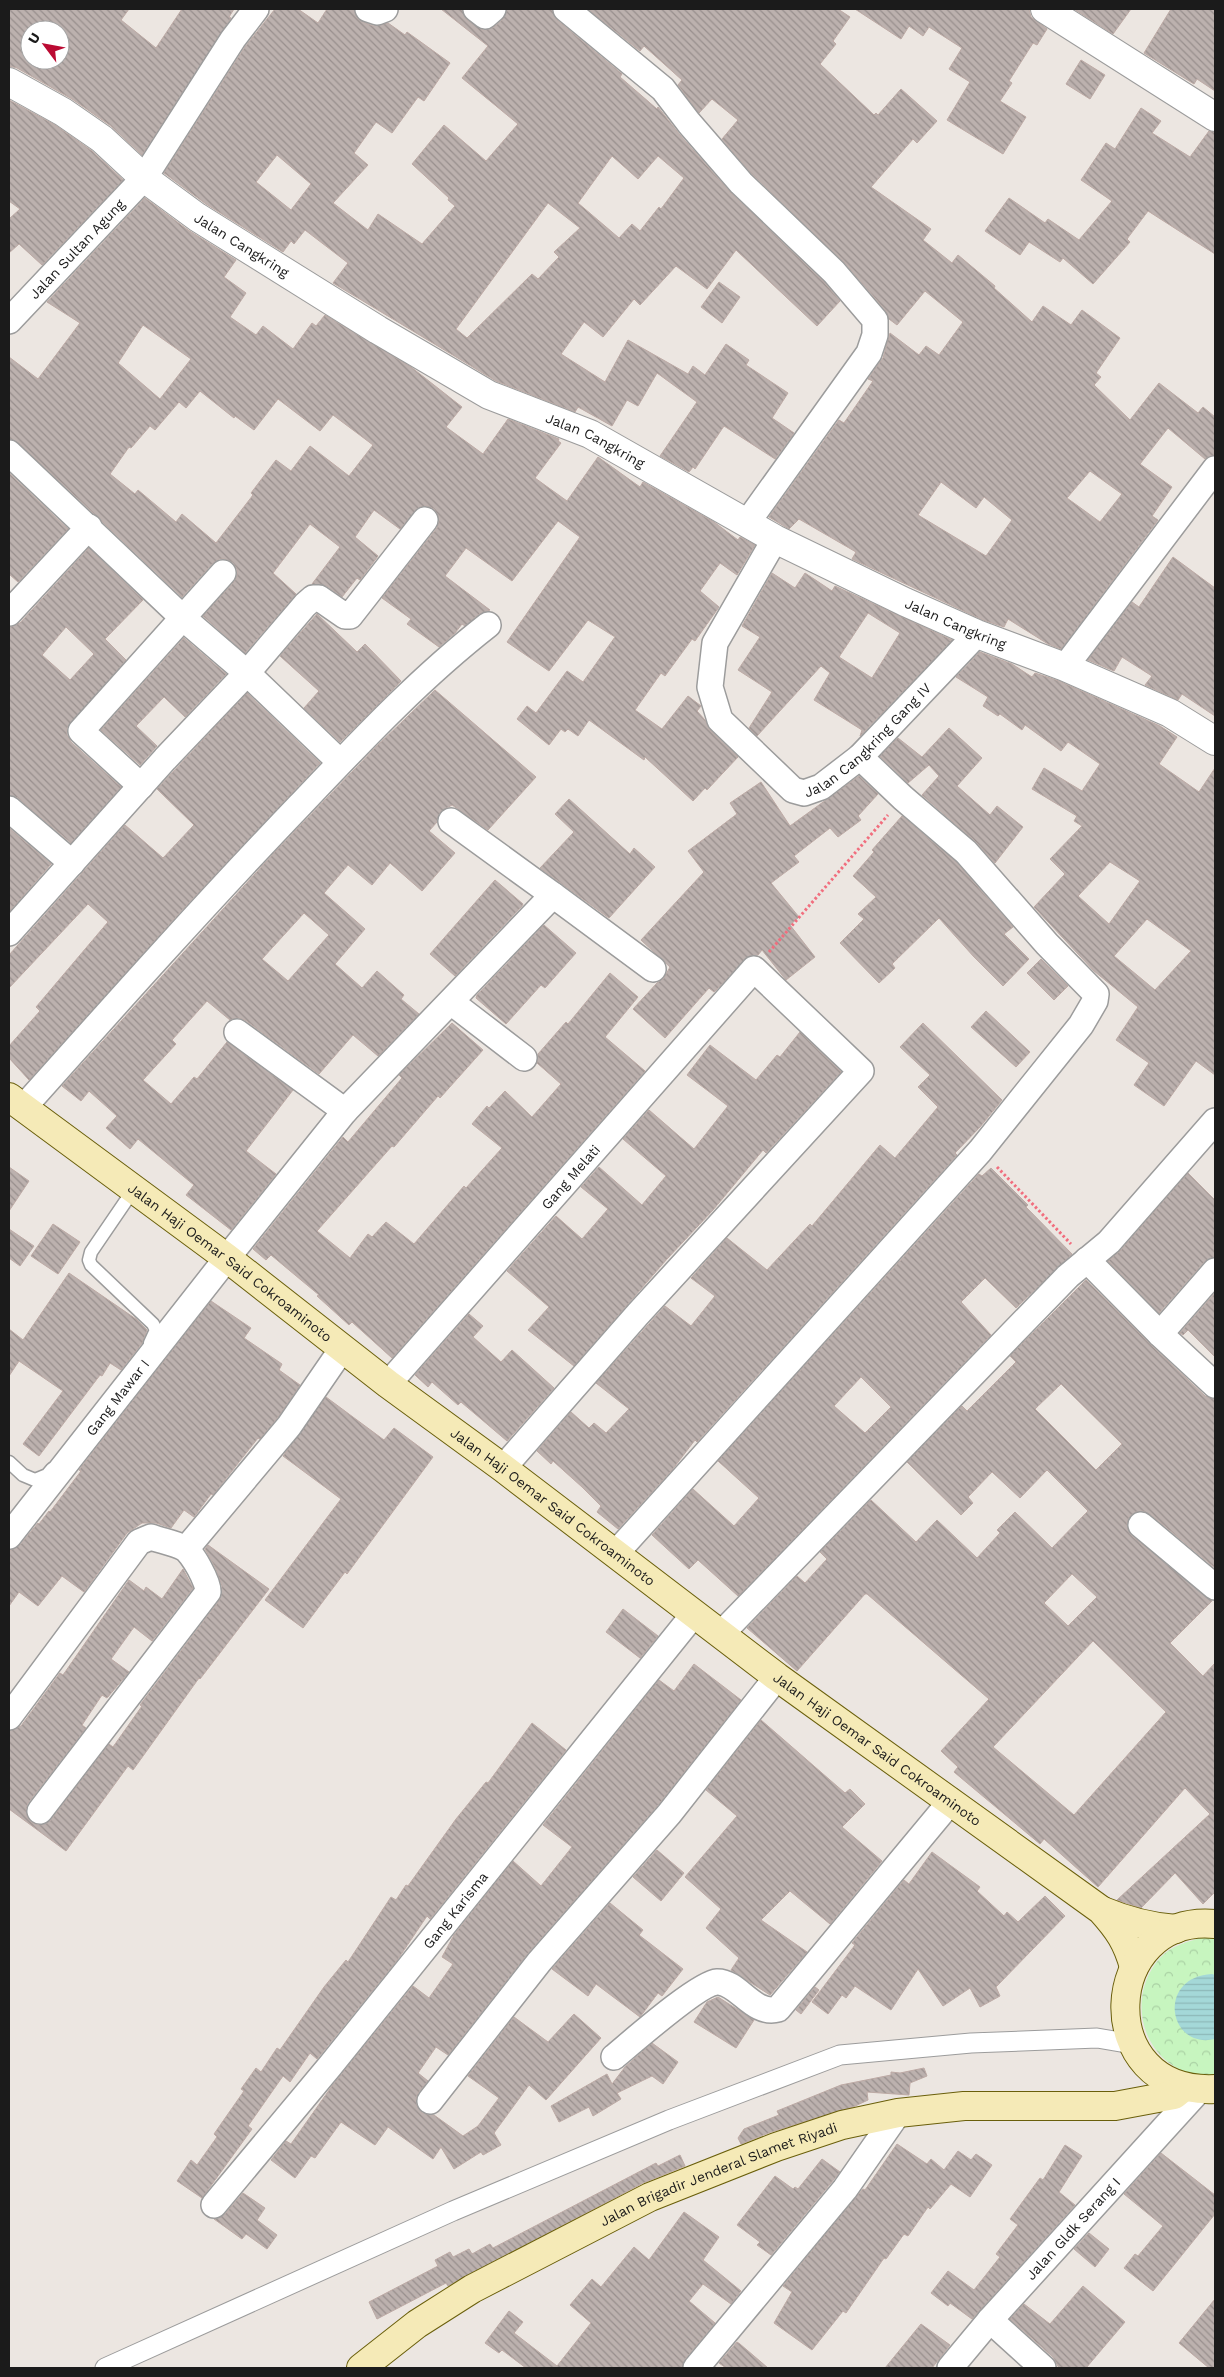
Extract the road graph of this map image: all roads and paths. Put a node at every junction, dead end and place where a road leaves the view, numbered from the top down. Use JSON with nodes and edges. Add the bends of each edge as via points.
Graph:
{"nodes":[{"id":1,"x":256,"y":9,"type":"edge"},
{"id":2,"x":368,"y":9,"type":"edge"},
{"id":3,"x":385,"y":9,"type":"edge"},
{"id":4,"x":476,"y":9,"type":"edge"},
{"id":5,"x":494,"y":9,"type":"edge"},
{"id":6,"x":566,"y":9,"type":"edge"},
{"id":7,"x":1045,"y":9,"type":"edge"},
{"id":8,"x":9,"y":82,"type":"edge"},
{"id":9,"x":1215,"y":117,"type":"edge"},
{"id":10,"x":144,"y":178,"type":"junction"},
{"id":11,"x":9,"y":321,"type":"edge"},
{"id":12,"x":9,"y":452,"type":"edge"},
{"id":13,"x":1215,"y":469,"type":"edge"},
{"id":14,"x":425,"y":520,"type":"dead end"},
{"id":15,"x":747,"y":523,"type":"junction"},
{"id":16,"x":89,"y":527,"type":"junction"},
{"id":17,"x":775,"y":539,"type":"junction"},
{"id":18,"x":224,"y":573,"type":"dead end"},
{"id":19,"x":9,"y":613,"type":"edge"},
{"id":20,"x":183,"y":618,"type":"junction"},
{"id":21,"x":488,"y":625,"type":"dead end"},
{"id":22,"x":978,"y":634,"type":"junction"},
{"id":23,"x":1065,"y":667,"type":"junction"},
{"id":24,"x":247,"y":673,"type":"junction"},
{"id":25,"x":1215,"y":741,"type":"edge"},
{"id":26,"x":860,"y":757,"type":"junction"},
{"id":27,"x":340,"y":762,"type":"junction"},
{"id":28,"x":140,"y":786,"type":"junction"},
{"id":29,"x":903,"y":798,"type":"junction"},
{"id":30,"x":9,"y":809,"type":"edge"},
{"id":31,"x":451,"y":821,"type":"dead end"},
{"id":32,"x":72,"y":863,"type":"junction"},
{"id":33,"x":553,"y":895,"type":"junction"},
{"id":34,"x":9,"y":933,"type":"edge"},
{"id":35,"x":754,"y":969,"type":"junction"},
{"id":36,"x":653,"y":970,"type":"dead end"},
{"id":37,"x":451,"y":1002,"type":"junction"},
{"id":38,"x":238,"y":1032,"type":"dead end"},
{"id":39,"x":524,"y":1058,"type":"dead end"},
{"id":40,"x":16,"y":1103,"type":"edge"},
{"id":41,"x":345,"y":1111,"type":"junction"},
{"id":42,"x":1215,"y":1121,"type":"edge"},
{"id":43,"x":980,"y":1151,"type":"junction"},
{"id":44,"x":134,"y":1189,"type":"junction"},
{"id":45,"x":226,"y":1258,"type":"junction"},
{"id":46,"x":1087,"y":1260,"type":"junction"},
{"id":47,"x":1215,"y":1271,"type":"edge"},
{"id":48,"x":1160,"y":1334,"type":"junction"},
{"id":49,"x":342,"y":1349,"type":"junction"},
{"id":50,"x":388,"y":1384,"type":"junction"},
{"id":51,"x":1215,"y":1385,"type":"edge"},
{"id":52,"x":9,"y":1462,"type":"edge"},
{"id":53,"x":502,"y":1468,"type":"junction"},
{"id":54,"x":1141,"y":1525,"type":"dead end"},
{"id":55,"x":9,"y":1536,"type":"edge"},
{"id":56,"x":186,"y":1549,"type":"junction"},
{"id":57,"x":614,"y":1554,"type":"junction"},
{"id":58,"x":1215,"y":1587,"type":"edge"},
{"id":59,"x":694,"y":1614,"type":"junction"},
{"id":60,"x":721,"y":1634,"type":"junction"},
{"id":61,"x":777,"y":1676,"type":"junction"},
{"id":62,"x":9,"y":1717,"type":"edge"},
{"id":63,"x":951,"y":1801,"type":"junction"},
{"id":64,"x":40,"y":1811,"type":"dead end"},
{"id":65,"x":1101,"y":1910,"type":"junction"},
{"id":66,"x":1215,"y":1924,"type":"edge"},
{"id":67,"x":1176,"y":1929,"type":"junction"},
{"id":68,"x":1215,"y":1932,"type":"edge"},
{"id":69,"x":1134,"y":1967,"type":"junction"},
{"id":70,"x":1140,"y":2054,"type":"junction"},
{"id":71,"x":614,"y":2057,"type":"dead end"},
{"id":72,"x":1203,"y":2087,"type":"edge"},
{"id":73,"x":430,"y":2101,"type":"dead end"},
{"id":74,"x":1115,"y":2106,"type":"junction"},
{"id":75,"x":898,"y":2113,"type":"junction"},
{"id":76,"x":214,"y":2205,"type":"dead end"},
{"id":77,"x":990,"y":2320,"type":"junction"},
{"id":78,"x":105,"y":2368,"type":"edge"},
{"id":79,"x":361,"y":2368,"type":"edge"},
{"id":80,"x":696,"y":2368,"type":"edge"},
{"id":81,"x":950,"y":2368,"type":"edge"},
{"id":82,"x":1043,"y":2368,"type":"edge"}],
"edges":[{"from":1,"to":10,"type":"street","name":"Jalan Sultan Agung"},
{"from":2,"to":3,"type":"street","via":[[377,12]]},
{"from":4,"to":5,"type":"street","via":[[485,16]]},
{"from":6,"to":15,"type":"street","via":[[663,89],[728,170],[834,272],[875,320],[876,335],[869,353]]},
{"from":7,"to":9,"type":"street"},
{"from":8,"to":10,"type":"street","name":"Jalan Cangkring","via":[[63,112],[102,139]]},
{"from":10,"to":11,"type":"street","name":"Jalan Sultan Agung"},
{"from":10,"to":15,"type":"street","name":"Jalan Cangkring","via":[[197,217],[489,395],[590,434]]},
{"from":12,"to":16,"type":"street"},
{"from":13,"to":23,"type":"street"},
{"from":14,"to":24,"type":"street","via":[[350,616],[345,616],[320,598],[313,598]]},
{"from":15,"to":17,"type":"street","name":"Jalan Cangkring"},
{"from":16,"to":19,"type":"street"},
{"from":16,"to":20,"type":"street"},
{"from":17,"to":22,"type":"street","name":"Jalan Cangkring"},
{"from":17,"to":26,"type":"street","name":"Jalan Cangkring Gang IV","via":[[715,643],[710,687],[714,705],[720,720],[793,790],[804,793],[821,787]]},
{"from":18,"to":20,"type":"street"},
{"from":20,"to":24,"type":"street"},
{"from":20,"to":28,"type":"street","via":[[81,731]]},
{"from":21,"to":27,"type":"street","via":[[412,689]]},
{"from":22,"to":23,"type":"street","name":"Jalan Cangkring"},
{"from":22,"to":26,"type":"street","name":"Jalan Cangkring Gang IV"},
{"from":23,"to":25,"type":"street","name":"Jalan Cangkring","via":[[1170,713]]},
{"from":24,"to":27,"type":"street"},
{"from":24,"to":28,"type":"street"},
{"from":26,"to":29,"type":"street"},
{"from":27,"to":40,"type":"street"},
{"from":28,"to":32,"type":"street"},
{"from":29,"to":35,"type":"path"},
{"from":29,"to":43,"type":"street","via":[[966,852],[1096,994],[1082,1025]]},
{"from":30,"to":32,"type":"street"},
{"from":31,"to":33,"type":"street"},
{"from":32,"to":34,"type":"street"},
{"from":33,"to":36,"type":"street"},
{"from":33,"to":37,"type":"street","name":"Gang Mawar I"},
{"from":35,"to":50,"type":"street","name":"Gang Melati"},
{"from":35,"to":53,"type":"street","via":[[861,1072],[638,1314]]},
{"from":37,"to":39,"type":"street"},
{"from":37,"to":41,"type":"street","name":"Gang Mawar I"},
{"from":38,"to":41,"type":"street"},
{"from":40,"to":44,"type":"main road","name":"Jalan Haji Oemar Said Cokroaminoto"},
{"from":41,"to":45,"type":"street","name":"Gang Mawar I"},
{"from":42,"to":46,"type":"street","via":[[1109,1242]]},
{"from":43,"to":46,"type":"path"},
{"from":43,"to":57,"type":"street"},
{"from":44,"to":45,"type":"main road","name":"Jalan Haji Oemar Said Cokroaminoto"},
{"from":44,"to":52,"type":"lane","via":[[89,1260],[153,1324],[154,1336],[47,1475],[35,1480],[23,1475]]},
{"from":45,"to":49,"type":"main road","name":"Jalan Haji Oemar Said Cokroaminoto"},
{"from":45,"to":55,"type":"street","name":"Gang Mawar I"},
{"from":46,"to":48,"type":"street"},
{"from":46,"to":60,"type":"street"},
{"from":47,"to":48,"type":"street"},
{"from":48,"to":51,"type":"street"},
{"from":49,"to":50,"type":"main road","name":"Jalan Haji Oemar Said Cokroaminoto"},
{"from":49,"to":56,"type":"street","via":[[289,1426]]},
{"from":50,"to":53,"type":"main road","name":"Jalan Haji Oemar Said Cokroaminoto"},
{"from":53,"to":57,"type":"main road","name":"Jalan Haji Oemar Said Cokroaminoto"},
{"from":54,"to":58,"type":"street"},
{"from":56,"to":62,"type":"street","via":[[151,1537],[135,1546]]},
{"from":56,"to":64,"type":"street","via":[[206,1579],[208,1592]]},
{"from":57,"to":59,"type":"main road","name":"Jalan Haji Oemar Said Cokroaminoto"},
{"from":59,"to":60,"type":"main road","name":"Jalan Haji Oemar Said Cokroaminoto"},
{"from":59,"to":76,"type":"street","name":"Gang Karisma"},
{"from":60,"to":61,"type":"main road","name":"Jalan Haji Oemar Said Cokroaminoto"},
{"from":61,"to":63,"type":"main road","name":"Jalan Haji Oemar Said Cokroaminoto"},
{"from":61,"to":73,"type":"street","via":[[669,1814],[540,1962]]},
{"from":63,"to":65,"type":"main road","name":"Jalan Haji Oemar Said Cokroaminoto"},
{"from":63,"to":71,"type":"street","via":[[778,2009],[762,2009],[723,1983],[712,1983],[668,2012]]},
{"from":65,"to":67,"type":"main road","via":[[1136,1923]]},
{"from":65,"to":69,"type":"main road","via":[[1128,1946]]},
{"from":66,"to":67,"type":"main road","via":[[1202,1922]]},
{"from":67,"to":69,"type":"main road","via":[[1151,1945]]},
{"from":68,"to":72,"type":"street","via":[[1190,1934],[1166,1945],[1148,1963],[1136,1987],[1133,2010],[1138,2033],[1149,2054],[1166,2070]]},
{"from":69,"to":70,"type":"main road","via":[[1125,1992],[1125,2019]]},
{"from":70,"to":72,"type":"main road","via":[[1164,2078]]},
{"from":70,"to":74,"type":"main road"},
{"from":70,"to":78,"type":"street","via":[[1098,2038],[971,2043],[840,2055],[670,2120],[453,2211]]},
{"from":72,"to":74,"type":"main road","name":"Jalan Brigadir Jenderal Slamet Riyadi"},
{"from":72,"to":77,"type":"street","name":"Jalan Gldk Serang I"},
{"from":74,"to":75,"type":"main road","name":"Jalan Brigadir Jenderal Slamet Riyadi","via":[[964,2106]]},
{"from":75,"to":79,"type":"main road","name":"Jalan Brigadir Jenderal Slamet Riyadi","via":[[842,2126],[776,2147],[650,2197],[472,2290],[417,2324]]},
{"from":75,"to":80,"type":"street","via":[[845,2189]]},
{"from":77,"to":81,"type":"street","name":"Jalan Gldk Serang I"},
{"from":77,"to":82,"type":"street"}]}
